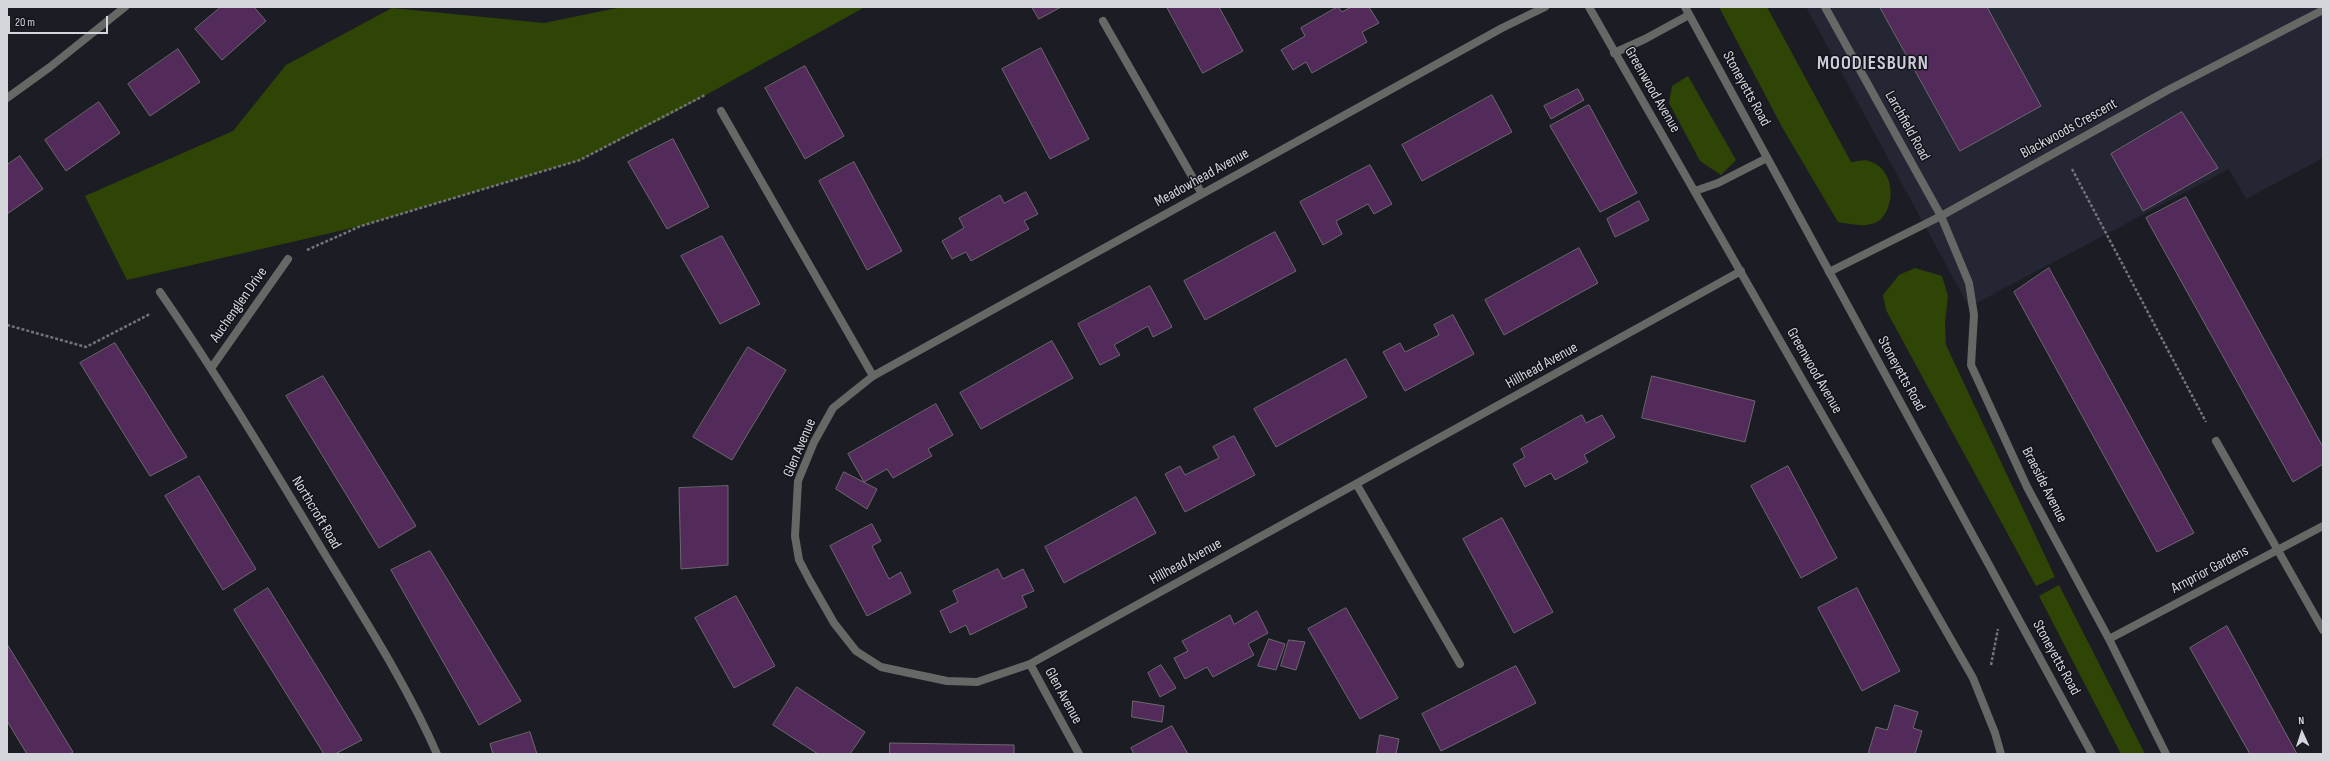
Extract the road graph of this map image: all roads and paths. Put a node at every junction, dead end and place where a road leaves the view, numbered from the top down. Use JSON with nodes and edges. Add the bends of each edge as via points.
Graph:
{"nodes":[{"id":1,"x":125,"y":7,"type":"edge"},
{"id":2,"x":1545,"y":7,"type":"edge"},
{"id":3,"x":1590,"y":7,"type":"edge"},
{"id":4,"x":1685,"y":7,"type":"edge"},
{"id":5,"x":1825,"y":7,"type":"edge"},
{"id":6,"x":2323,"y":10,"type":"edge"},
{"id":7,"x":1689,"y":15,"type":"junction"},
{"id":8,"x":1103,"y":21,"type":"dead end"},
{"id":9,"x":1614,"y":53,"type":"junction"},
{"id":10,"x":7,"y":98,"type":"edge"},
{"id":11,"x":720,"y":111,"type":"joint"},
{"id":12,"x":2061,"y":149,"type":"junction"},
{"id":13,"x":1767,"y":158,"type":"junction"},
{"id":14,"x":1695,"y":191,"type":"junction"},
{"id":15,"x":1202,"y":194,"type":"junction"},
{"id":16,"x":1941,"y":216,"type":"junction"},
{"id":17,"x":288,"y":259,"type":"joint"},
{"id":18,"x":1741,"y":271,"type":"junction"},
{"id":19,"x":1829,"y":272,"type":"junction"},
{"id":20,"x":160,"y":292,"type":"dead end"},
{"id":21,"x":169,"y":304,"type":"junction"},
{"id":22,"x":7,"y":325,"type":"edge"},
{"id":23,"x":212,"y":367,"type":"junction"},
{"id":24,"x":873,"y":376,"type":"junction"},
{"id":25,"x":2216,"y":440,"type":"joint"},
{"id":26,"x":1356,"y":485,"type":"junction"},
{"id":27,"x":2323,"y":526,"type":"edge"},
{"id":28,"x":2277,"y":550,"type":"junction"},
{"id":29,"x":2005,"y":594,"type":"junction"},
{"id":30,"x":2323,"y":630,"type":"edge"},
{"id":31,"x":2110,"y":639,"type":"junction"},
{"id":32,"x":1030,"y":664,"type":"junction"},
{"id":33,"x":1460,"y":664,"type":"dead end"},
{"id":34,"x":1990,"y":668,"type":"dead end"},
{"id":35,"x":437,"y":754,"type":"edge"},
{"id":36,"x":1078,"y":754,"type":"edge"},
{"id":37,"x":2001,"y":754,"type":"edge"},
{"id":38,"x":2092,"y":754,"type":"edge"},
{"id":39,"x":2166,"y":754,"type":"edge"}],
"edges":[{"from":1,"to":10,"type":"street"},
{"from":2,"to":15,"type":"street","name":"Meadowhead Avenue"},
{"from":3,"to":9,"type":"street","name":"Greenwood Avenue"},
{"from":4,"to":7,"type":"street","name":"Stoneyetts Road"},
{"from":5,"to":16,"type":"street","name":"Larchfield Road"},
{"from":6,"to":12,"type":"street","name":"Blackwoods Crescent"},
{"from":7,"to":9,"type":"street"},
{"from":7,"to":13,"type":"street","name":"Stoneyetts Road"},
{"from":8,"to":15,"type":"street"},
{"from":9,"to":14,"type":"street","name":"Greenwood Avenue"},
{"from":11,"to":17,"type":"path","via":[[710,92],[580,160],[361,226]]},
{"from":11,"to":24,"type":"street"},
{"from":12,"to":16,"type":"street","name":"Blackwoods Crescent"},
{"from":12,"to":25,"type":"path"},
{"from":13,"to":14,"type":"street","via":[[1718,183]]},
{"from":13,"to":19,"type":"street","name":"Stoneyetts Road"},
{"from":14,"to":18,"type":"street","name":"Greenwood Avenue"},
{"from":15,"to":24,"type":"street","name":"Meadowhead Avenue"},
{"from":16,"to":19,"type":"street","name":"Blackwoods Crescent"},
{"from":16,"to":31,"type":"street","name":"Braeside Avenue","via":[[1969,283],[1974,315],[1971,365],[2027,487]]},
{"from":17,"to":23,"type":"street","name":"Auchenglen Drive"},
{"from":18,"to":26,"type":"street","name":"Hillhead Avenue"},
{"from":18,"to":37,"type":"street","name":"Greenwood Avenue","via":[[1973,678]]},
{"from":19,"to":29,"type":"street","name":"Stoneyetts Road"},
{"from":20,"to":21,"type":"street","name":"Northcroft Road"},
{"from":21,"to":22,"type":"path","via":[[86,347]]},
{"from":21,"to":23,"type":"street","name":"Northcroft Road"},
{"from":23,"to":35,"type":"street","name":"Northcroft Road","via":[[418,711]]},
{"from":24,"to":32,"type":"street","name":"Glen Avenue","via":[[833,408],[814,442],[798,481],[795,536],[800,560],[810,581],[834,623],[856,651],[881,667],[947,681],[977,682]]},
{"from":25,"to":28,"type":"street"},
{"from":26,"to":32,"type":"street","name":"Hillhead Avenue"},
{"from":26,"to":33,"type":"street"},
{"from":27,"to":28,"type":"street","name":"Arnprior Gardens"},
{"from":28,"to":30,"type":"street"},
{"from":28,"to":31,"type":"street","name":"Arnprior Gardens"},
{"from":29,"to":34,"type":"path"},
{"from":29,"to":38,"type":"street","name":"Stoneyetts Road"},
{"from":31,"to":39,"type":"street","name":"Braeside Avenue"},
{"from":32,"to":36,"type":"street","name":"Glen Avenue"}]}
